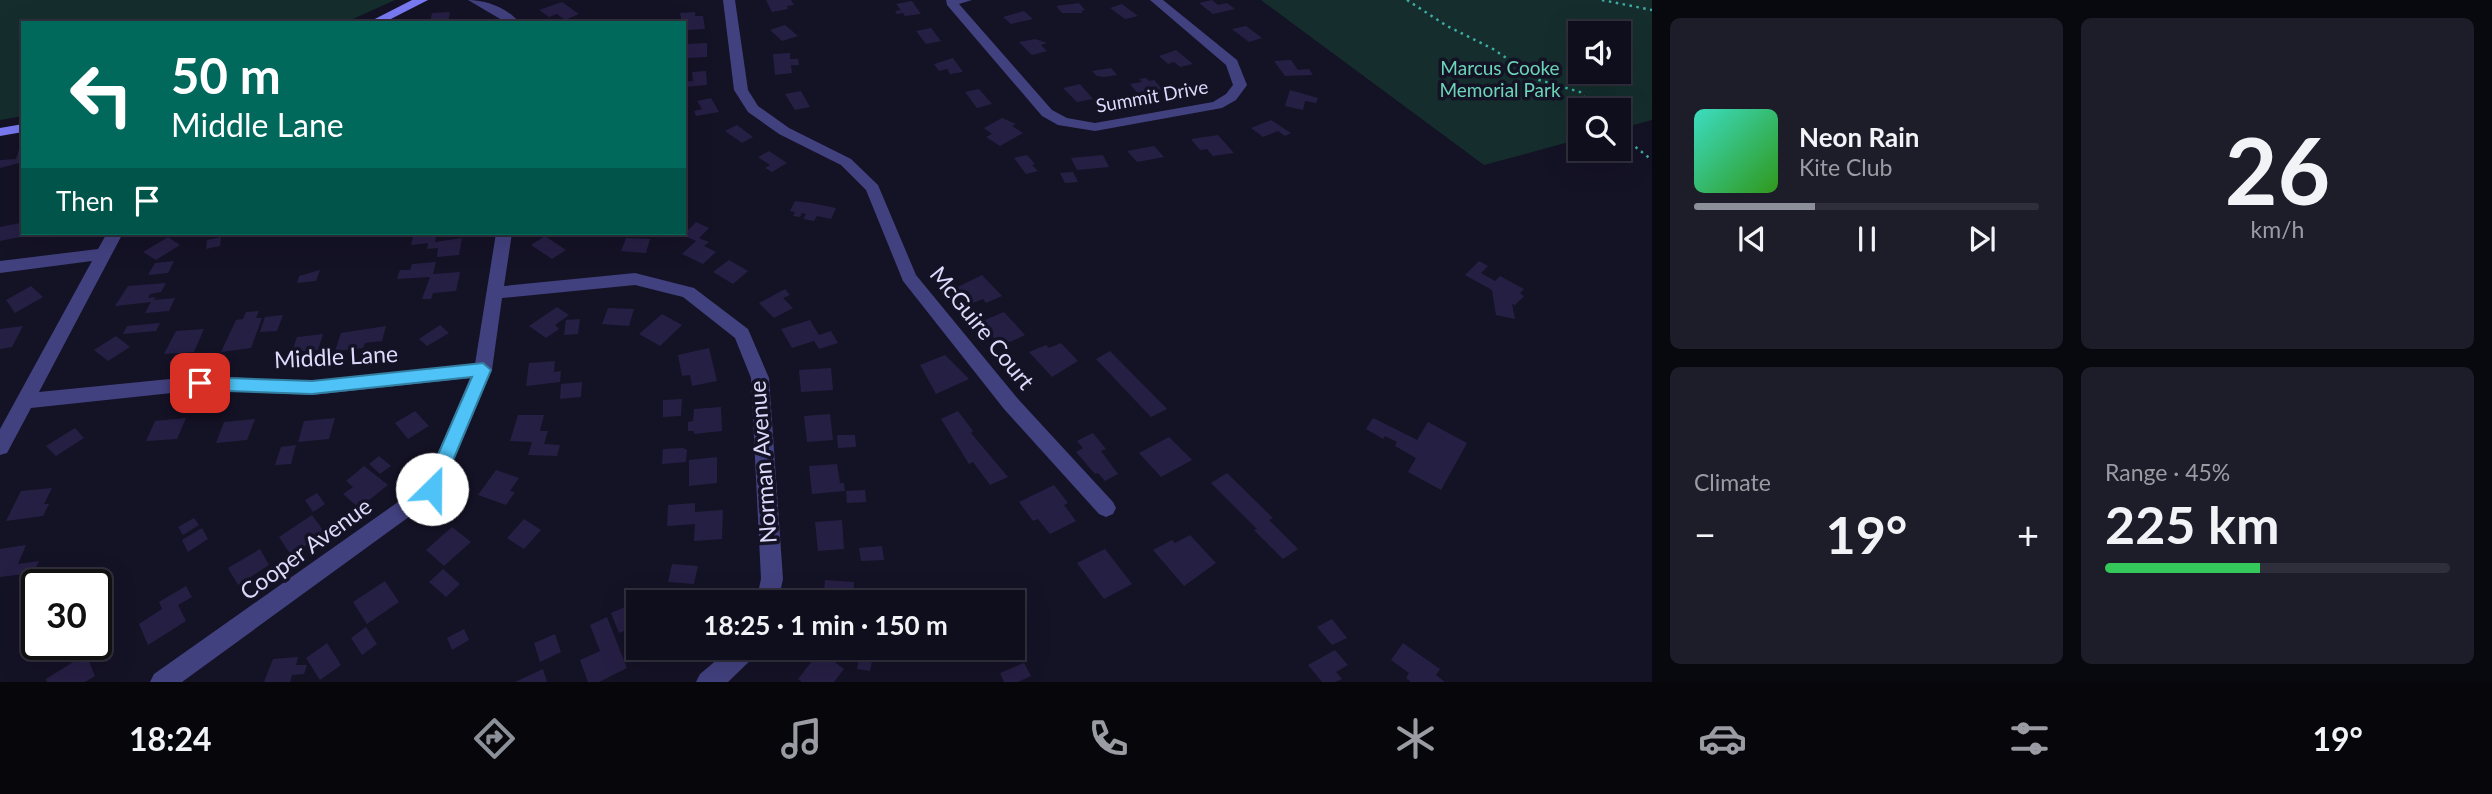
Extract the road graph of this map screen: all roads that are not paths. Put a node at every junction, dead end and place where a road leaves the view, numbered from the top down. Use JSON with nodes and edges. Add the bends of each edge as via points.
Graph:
{"nodes":[{"id":1,"x":422,"y":0,"type":"edge"},
{"id":2,"x":474,"y":0,"type":"edge"},
{"id":3,"x":729,"y":0,"type":"edge"},
{"id":4,"x":966,"y":0,"type":"edge"},
{"id":5,"x":1156,"y":0,"type":"edge"},
{"id":6,"x":951,"y":1,"type":"edge"},
{"id":7,"x":377,"y":21,"type":"edge"},
{"id":8,"x":512,"y":21,"type":"edge"},
{"id":9,"x":21,"y":128,"type":"edge"},
{"id":10,"x":0,"y":132,"type":"edge"},
{"id":11,"x":114,"y":235,"type":"edge"},
{"id":12,"x":504,"y":235,"type":"edge"},
{"id":13,"x":103,"y":254,"type":"junction"},
{"id":14,"x":0,"y":267,"type":"edge"},
{"id":15,"x":496,"y":293,"type":"junction"},
{"id":16,"x":483,"y":370,"type":"junction"},
{"id":17,"x":25,"y":401,"type":"junction"},
{"id":18,"x":0,"y":447,"type":"edge"},
{"id":19,"x":1106,"y":508,"type":"dead end"},
{"id":20,"x":770,"y":590,"type":"edge"},
{"id":21,"x":735,"y":660,"type":"edge"},
{"id":22,"x":170,"y":679,"type":"edge"},
{"id":23,"x":708,"y":682,"type":"edge"}],
"edges":[{"from":1,"to":7,"type":"main road"},
{"from":2,"to":8,"type":"street"},
{"from":3,"to":19,"type":"street","name":"McGuire Court","via":[[741,90],[753,109],[784,131],[846,162],[873,188],[909,277],[1011,404]]},
{"from":4,"to":6,"type":"street","name":"Summit Drive"},
{"from":5,"to":6,"type":"street","name":"Summit Drive","via":[[1232,63],[1240,85],[1217,105],[1094,127],[1063,122],[1047,113]]},
{"from":9,"to":10,"type":"main road"},
{"from":11,"to":13,"type":"street"},
{"from":12,"to":15,"type":"street","name":"Cooper Avenue"},
{"from":13,"to":14,"type":"street"},
{"from":13,"to":17,"type":"street"},
{"from":15,"to":16,"type":"street","name":"Cooper Avenue"},
{"from":15,"to":20,"type":"street","name":"Norman Avenue","via":[[635,279],[688,292],[742,334],[760,378]]},
{"from":16,"to":17,"type":"street","name":"Middle Lane","via":[[312,388],[200,383]]},
{"from":16,"to":22,"type":"street","name":"Cooper Avenue","via":[[432,489]]},
{"from":17,"to":18,"type":"street"},
{"from":21,"to":23,"type":"street"}]}
